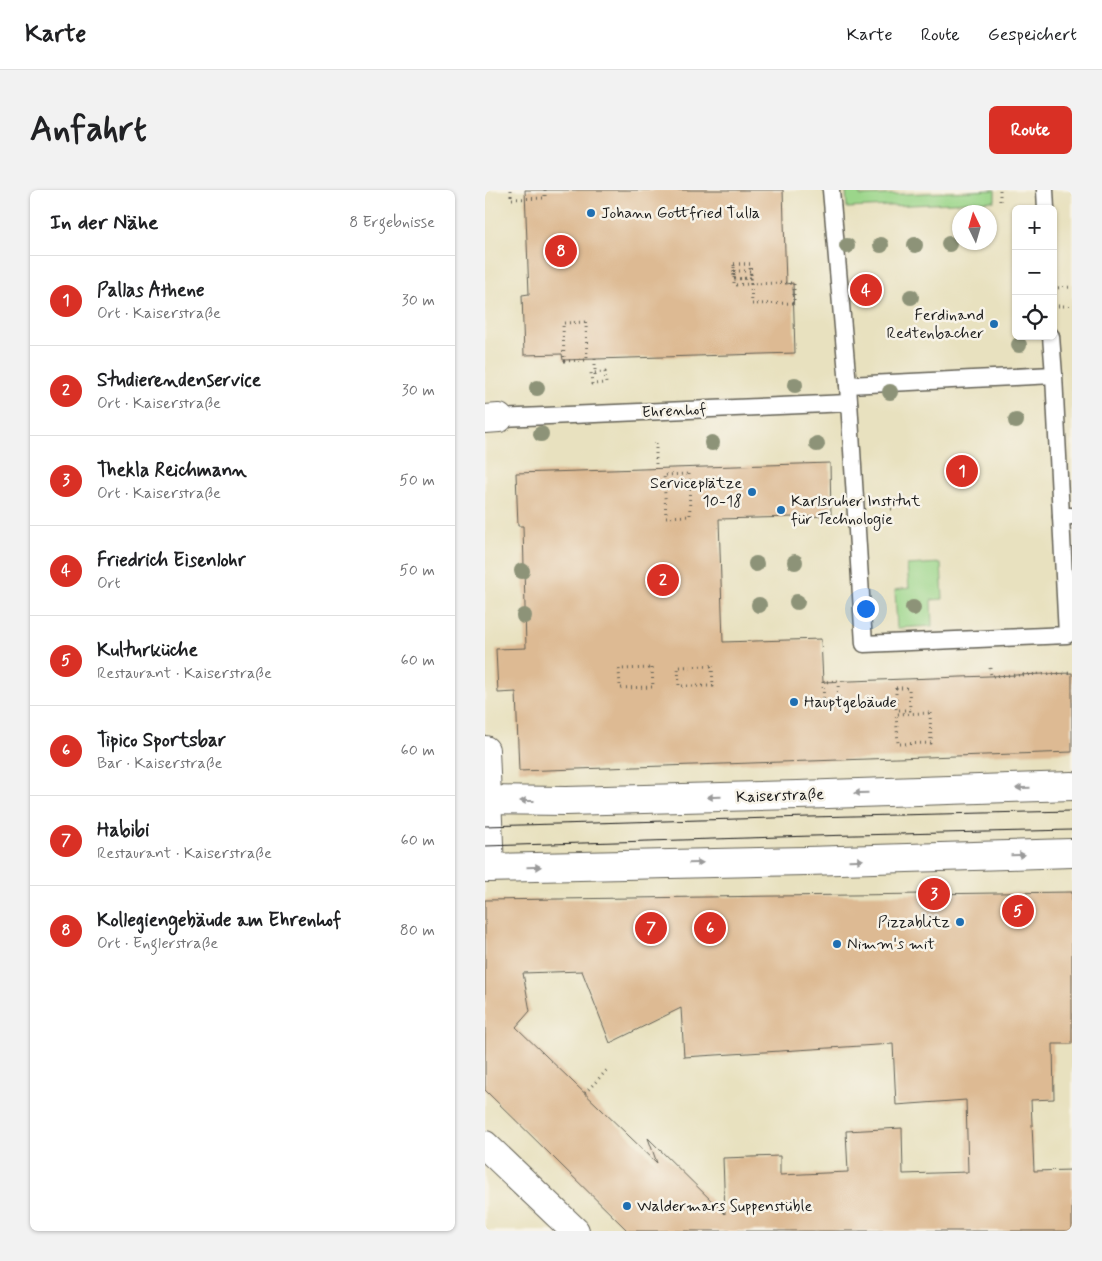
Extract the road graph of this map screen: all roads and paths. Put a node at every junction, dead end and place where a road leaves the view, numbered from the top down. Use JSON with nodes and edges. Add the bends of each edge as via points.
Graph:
{"nodes":[{"id":1,"x":511,"y":190,"type":"edge"},
{"id":2,"x":545,"y":190,"type":"edge"},
{"id":3,"x":831,"y":190,"type":"edge"},
{"id":4,"x":1000,"y":190,"type":"edge"},
{"id":5,"x":1045,"y":190,"type":"edge"},
{"id":6,"x":1001,"y":201,"type":"dead end"},
{"id":7,"x":1046,"y":205,"type":"edge"},
{"id":8,"x":734,"y":271,"type":"junction"},
{"id":9,"x":751,"y":271,"type":"junction"},
{"id":10,"x":734,"y":278,"type":"junction"},
{"id":11,"x":751,"y":278,"type":"junction"},
{"id":12,"x":751,"y":284,"type":"junction"},
{"id":13,"x":1072,"y":287,"type":"edge"},
{"id":14,"x":1057,"y":288,"type":"edge"},
{"id":15,"x":793,"y":296,"type":"dead end"},
{"id":16,"x":801,"y":296,"type":"dead end"},
{"id":17,"x":1057,"y":306,"type":"dead end"},
{"id":18,"x":1072,"y":306,"type":"edge"},
{"id":19,"x":586,"y":322,"type":"joint"},
{"id":20,"x":1051,"y":340,"type":"edge"},
{"id":21,"x":595,"y":359,"type":"dead end"},
{"id":22,"x":591,"y":373,"type":"joint"},
{"id":23,"x":1054,"y":375,"type":"junction"},
{"id":24,"x":595,"y":376,"type":"dead end"},
{"id":25,"x":849,"y":385,"type":"junction"},
{"id":26,"x":849,"y":403,"type":"junction"},
{"id":27,"x":492,"y":419,"type":"edge"},
{"id":28,"x":689,"y":474,"type":"joint"},
{"id":29,"x":896,"y":508,"type":"dead end"},
{"id":30,"x":891,"y":509,"type":"dead end"},
{"id":31,"x":1067,"y":517,"type":"edge"},
{"id":32,"x":678,"y":667,"type":"joint"},
{"id":33,"x":619,"y":669,"type":"joint"},
{"id":34,"x":896,"y":688,"type":"joint"},
{"id":35,"x":839,"y":707,"type":"joint"},
{"id":36,"x":896,"y":714,"type":"joint"},
{"id":37,"x":485,"y":750,"type":"edge"},
{"id":38,"x":1072,"y":786,"type":"edge"},
{"id":39,"x":486,"y":800,"type":"edge"},
{"id":40,"x":1072,"y":853,"type":"edge"},
{"id":41,"x":488,"y":868,"type":"edge"},
{"id":42,"x":607,"y":1070,"type":"dead end"},
{"id":43,"x":585,"y":1093,"type":"dead end"},
{"id":44,"x":485,"y":1145,"type":"edge"},
{"id":45,"x":575,"y":1231,"type":"edge"}],
"edges":[{"from":1,"to":2,"type":"path","via":[[511,199],[526,200],[545,198]]},
{"from":3,"to":25,"type":"lane"},
{"from":4,"to":6,"type":"path"},
{"from":5,"to":7,"type":"lane"},
{"from":8,"to":9,"type":"path"},
{"from":8,"to":9,"type":"path","via":[[734,264],[751,264]]},
{"from":8,"to":10,"type":"path"},
{"from":9,"to":11,"type":"path"},
{"from":10,"to":11,"type":"path"},
{"from":10,"to":12,"type":"path","via":[[734,285]]},
{"from":11,"to":12,"type":"path"},
{"from":12,"to":12,"type":"path","via":[[794,283],[794,303],[752,304]]},
{"from":13,"to":14,"type":"path"},
{"from":15,"to":16,"type":"path"},
{"from":17,"to":18,"type":"path"},
{"from":19,"to":19,"type":"path","via":[[563,323],[564,361],[587,360]]},
{"from":20,"to":23,"type":"lane"},
{"from":21,"to":24,"type":"path"},
{"from":22,"to":22,"type":"path","via":[[592,384],[606,383],[605,372]]},
{"from":23,"to":25,"type":"lane"},
{"from":23,"to":31,"type":"lane"},
{"from":25,"to":26,"type":"lane"},
{"from":26,"to":27,"type":"lane","name":"Ehrenhof"},
{"from":26,"to":31,"type":"lane","via":[[864,644],[1067,635]]},
{"from":28,"to":28,"type":"path","via":[[664,475],[666,516],[690,516]]},
{"from":29,"to":30,"type":"path"},
{"from":32,"to":32,"type":"path","via":[[679,686],[713,686],[712,666]]},
{"from":33,"to":33,"type":"path","via":[[620,688],[653,687],[652,668]]},
{"from":34,"to":34,"type":"path","via":[[909,688],[910,710],[896,710]]},
{"from":35,"to":35,"type":"path","via":[[838,681],[823,682],[824,707]]},
{"from":36,"to":36,"type":"path","via":[[930,713],[931,743],[897,744]]},
{"from":37,"to":39,"type":"street"},
{"from":38,"to":39,"type":"street","name":"Kaiserstraße","one_way":true,"via":[[788,796]]},
{"from":39,"to":41,"type":"street"},
{"from":41,"to":40,"type":"street","one_way":true},
{"from":42,"to":43,"type":"path"},
{"from":44,"to":45,"type":"street"}]}
